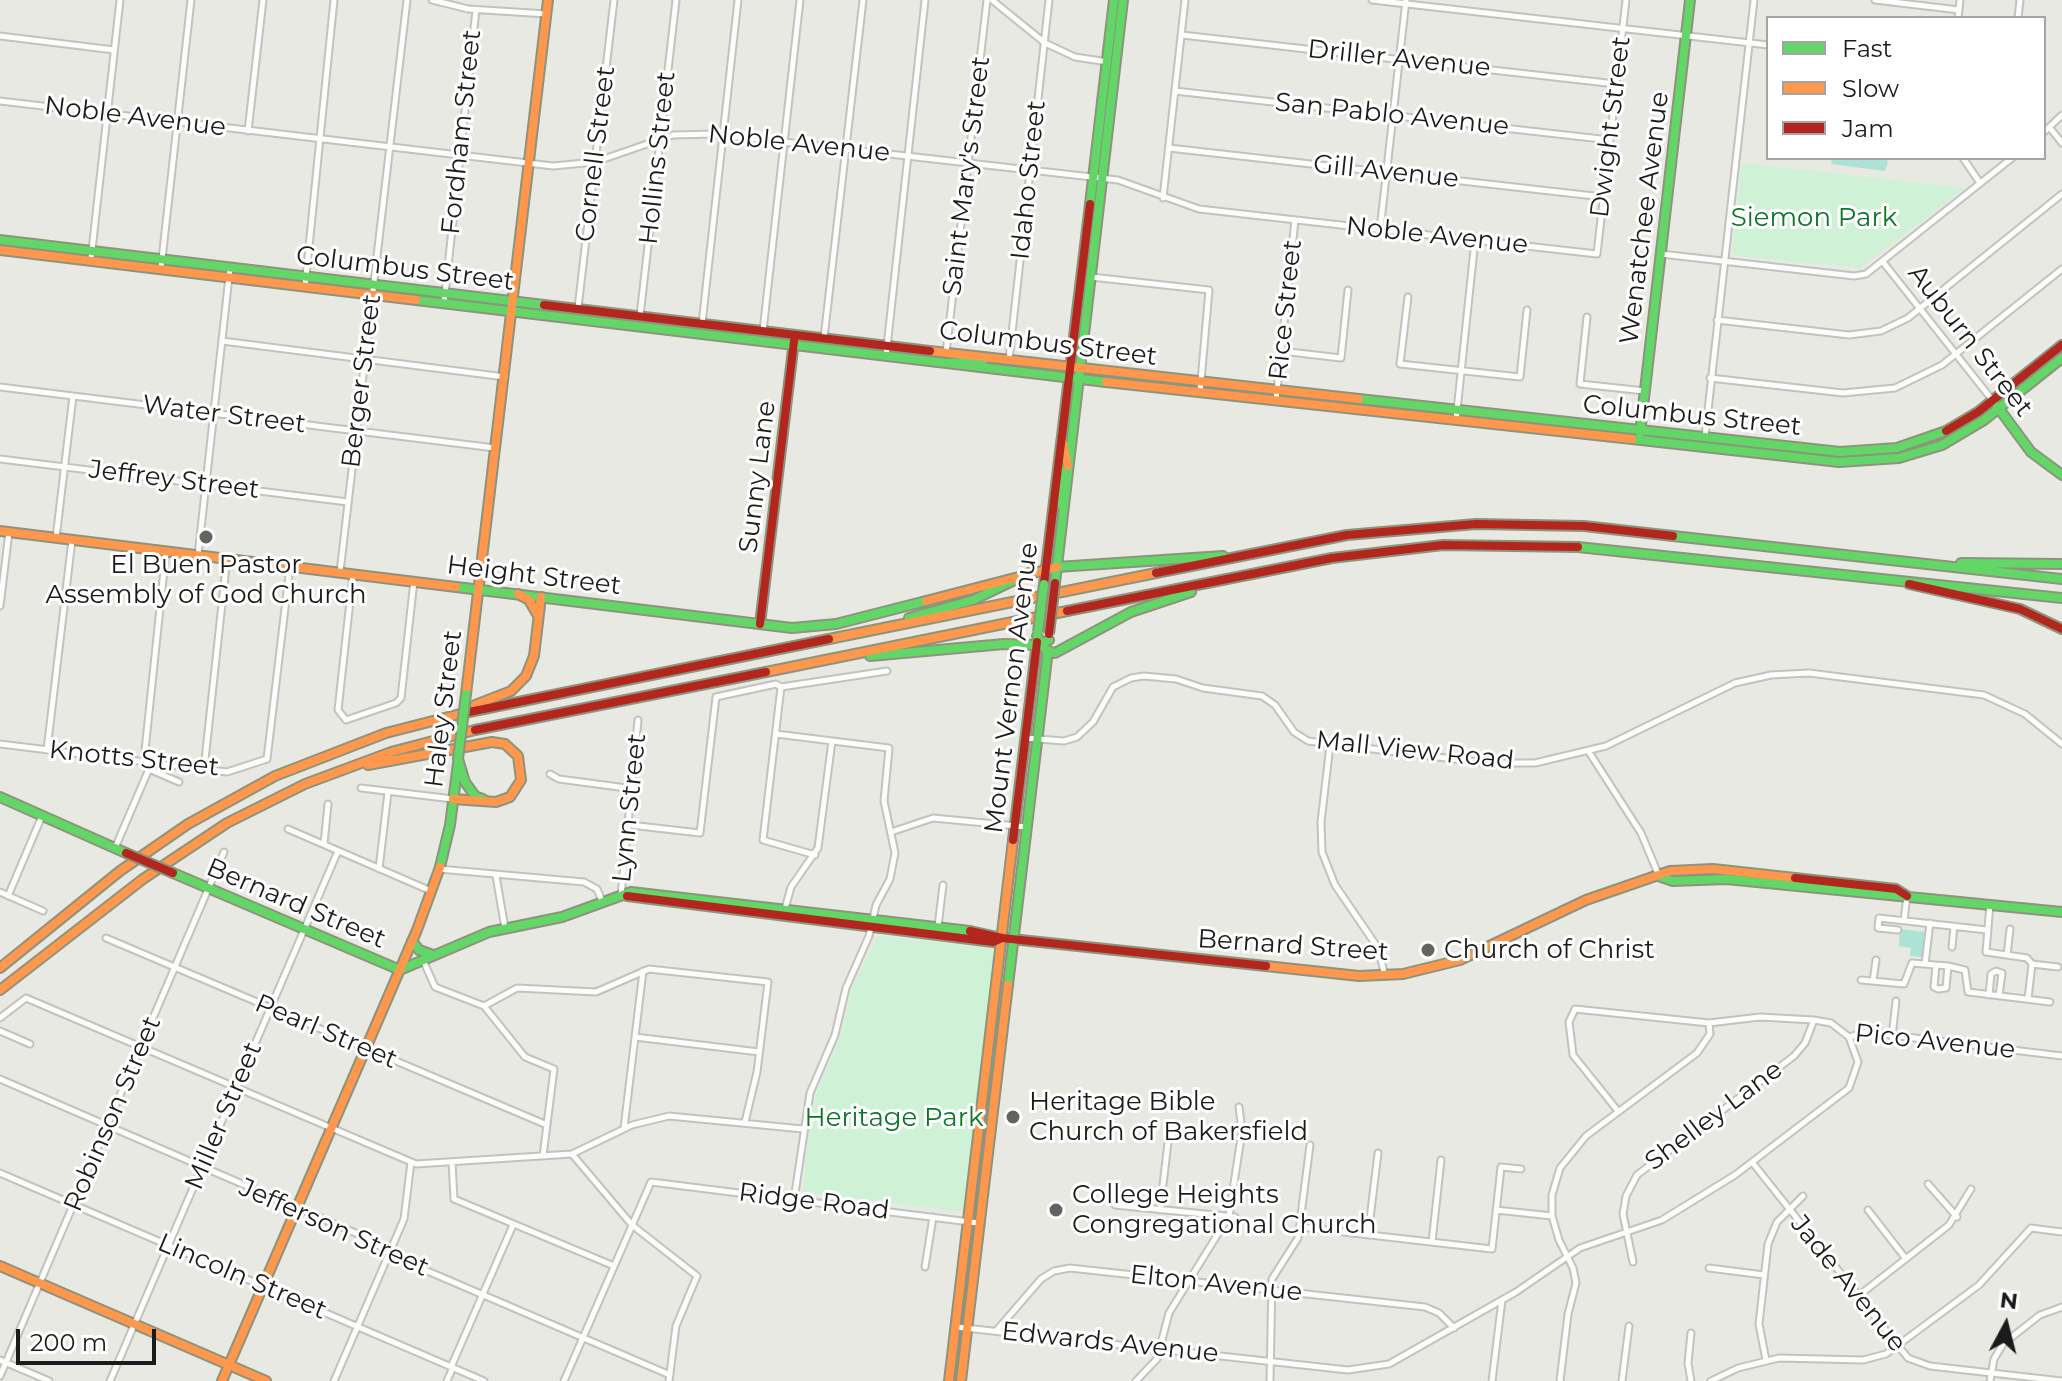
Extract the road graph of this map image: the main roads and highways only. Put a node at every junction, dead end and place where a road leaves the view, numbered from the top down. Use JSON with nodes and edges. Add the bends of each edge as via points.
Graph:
{"nodes":[{"id":1,"x":548,"y":0,"type":"edge"},
{"id":2,"x":1114,"y":0,"type":"edge"},
{"id":3,"x":1123,"y":0,"type":"edge"},
{"id":4,"x":1690,"y":0,"type":"edge"},
{"id":5,"x":1112,"y":62,"type":"junction"},
{"id":6,"x":1098,"y":178,"type":"junction"},
{"id":7,"x":0,"y":240,"type":"edge"},
{"id":8,"x":0,"y":250,"type":"edge"},
{"id":9,"x":91,"y":256,"type":"junction"},
{"id":10,"x":513,"y":306,"type":"junction"},
{"id":11,"x":578,"y":308,"type":"junction"},
{"id":12,"x":577,"y":319,"type":"junction"},
{"id":13,"x":639,"y":321,"type":"junction"},
{"id":14,"x":702,"y":329,"type":"junction"},
{"id":15,"x":794,"y":335,"type":"junction"},
{"id":16,"x":793,"y":345,"type":"junction"},
{"id":17,"x":2062,"y":345,"type":"edge"},
{"id":18,"x":887,"y":351,"type":"junction"},
{"id":19,"x":2062,"y":358,"type":"edge"},
{"id":20,"x":994,"y":359,"type":"junction"},
{"id":21,"x":947,"y":363,"type":"junction"},
{"id":22,"x":1077,"y":372,"type":"junction"},
{"id":23,"x":1069,"y":378,"type":"junction"},
{"id":24,"x":1996,"y":405,"type":"junction"},
{"id":25,"x":1640,"y":430,"type":"junction"},
{"id":26,"x":1062,"y":439,"type":"junction"},
{"id":27,"x":1639,"y":440,"type":"junction"},
{"id":28,"x":1058,"y":465,"type":"junction"},
{"id":29,"x":1069,"y":466,"type":"junction"},
{"id":30,"x":2062,"y":475,"type":"edge"},
{"id":31,"x":1063,"y":509,"type":"junction"},
{"id":32,"x":5,"y":531,"type":"edge"},
{"id":33,"x":1270,"y":552,"type":"junction"},
{"id":34,"x":1921,"y":564,"type":"junction"},
{"id":35,"x":2062,"y":564,"type":"edge"},
{"id":36,"x":1057,"y":567,"type":"junction"},
{"id":37,"x":1047,"y":569,"type":"junction"},
{"id":38,"x":1029,"y":573,"type":"junction"},
{"id":39,"x":1241,"y":576,"type":"junction"},
{"id":40,"x":1887,"y":577,"type":"junction"},
{"id":41,"x":2062,"y":579,"type":"edge"},
{"id":42,"x":478,"y":589,"type":"junction"},
{"id":43,"x":518,"y":594,"type":"junction"},
{"id":44,"x":541,"y":597,"type":"junction"},
{"id":45,"x":2062,"y":598,"type":"edge"},
{"id":46,"x":538,"y":621,"type":"junction"},
{"id":47,"x":760,"y":624,"type":"junction"},
{"id":48,"x":2062,"y":629,"type":"edge"},
{"id":49,"x":876,"y":631,"type":"junction"},
{"id":50,"x":1043,"y":640,"type":"junction"},
{"id":51,"x":846,"y":656,"type":"junction"},
{"id":52,"x":419,"y":723,"type":"junction"},
{"id":53,"x":458,"y":759,"type":"junction"},
{"id":54,"x":330,"y":774,"type":"junction"},
{"id":55,"x":0,"y":797,"type":"edge"},
{"id":56,"x":453,"y":799,"type":"junction"},
{"id":57,"x":490,"y":802,"type":"junction"},
{"id":58,"x":2062,"y":912,"type":"edge"},
{"id":59,"x":1002,"y":938,"type":"junction"},
{"id":60,"x":1013,"y":939,"type":"junction"},
{"id":61,"x":412,"y":941,"type":"junction"},
{"id":62,"x":433,"y":955,"type":"junction"},
{"id":63,"x":0,"y":965,"type":"edge"},
{"id":64,"x":400,"y":970,"type":"junction"},
{"id":65,"x":0,"y":992,"type":"edge"},
{"id":66,"x":979,"y":1114,"type":"junction"},
{"id":67,"x":990,"y":1115,"type":"junction"},
{"id":68,"x":0,"y":1266,"type":"edge"},
{"id":69,"x":229,"y":1365,"type":"junction"},
{"id":70,"x":222,"y":1381,"type":"edge"},
{"id":71,"x":266,"y":1381,"type":"edge"},
{"id":72,"x":949,"y":1381,"type":"edge"},
{"id":73,"x":961,"y":1381,"type":"edge"}],
"edges":[{"from":1,"to":10,"type":"main road","name":"Haley Street"},
{"from":2,"to":5,"type":"main road","name":"Mount Vernon Avenue"},
{"from":3,"to":5,"type":"main road","name":"Mount Vernon Avenue"},
{"from":4,"to":25,"type":"main road","name":"Wenatchee Avenue"},
{"from":5,"to":6,"type":"main road","name":"Mount Vernon Avenue"},
{"from":6,"to":22,"type":"main road","name":"Mount Vernon Avenue"},
{"from":6,"to":22,"type":"main road","name":"Mount Vernon Avenue"},
{"from":7,"to":9,"type":"main road","name":"Columbus Street"},
{"from":8,"to":9,"type":"main road","name":"Columbus Street"},
{"from":9,"to":10,"type":"main road","name":"Columbus Street"},
{"from":10,"to":11,"type":"main road","name":"Columbus Street"},
{"from":10,"to":12,"type":"main road","name":"Columbus Street"},
{"from":10,"to":42,"type":"main road","name":"Haley Street"},
{"from":11,"to":12,"type":"main road"},
{"from":11,"to":13,"type":"main road","name":"Columbus Street"},
{"from":12,"to":13,"type":"main road","name":"Columbus Street"},
{"from":13,"to":14,"type":"main road","name":"Columbus Street"},
{"from":14,"to":15,"type":"main road","name":"Columbus Street"},
{"from":14,"to":16,"type":"main road","name":"Columbus Street"},
{"from":15,"to":16,"type":"main road","name":"Sunny Lane"},
{"from":15,"to":18,"type":"main road","name":"Columbus Street"},
{"from":16,"to":18,"type":"main road","name":"Columbus Street"},
{"from":16,"to":47,"type":"main road","name":"Sunny Lane"},
{"from":17,"to":24,"type":"main road","name":"Columbus Street"},
{"from":18,"to":20,"type":"main road","name":"Columbus Street"},
{"from":18,"to":21,"type":"main road","name":"Columbus Street"},
{"from":19,"to":24,"type":"main road","name":"Columbus Street"},
{"from":20,"to":21,"type":"main road"},
{"from":20,"to":22,"type":"main road","name":"Columbus Street"},
{"from":21,"to":23,"type":"main road","name":"Columbus Street"},
{"from":22,"to":23,"type":"main road","name":"Mount Vernon Avenue"},
{"from":22,"to":25,"type":"main road","name":"Columbus Street"},
{"from":22,"to":27,"type":"main road","name":"Columbus Street","via":[[1200,392]]},
{"from":22,"to":29,"type":"main road","name":"Mount Vernon Avenue"},
{"from":23,"to":26,"type":"main road","name":"Mount Vernon Avenue"},
{"from":24,"to":25,"type":"main road","name":"Columbus Street","via":[[1938,436],[1883,451],[1840,452]]},
{"from":24,"to":27,"type":"main road","name":"Columbus Street","via":[[1942,445],[1869,462]]},
{"from":24,"to":30,"type":"main road","name":"Auburn Street","via":[[2031,452]]},
{"from":25,"to":27,"type":"main road","name":"Wenatchee Avenue"},
{"from":26,"to":28,"type":"main road","name":"Mount Vernon Avenue"},
{"from":26,"to":29,"type":"main road"},
{"from":28,"to":31,"type":"main road"},
{"from":28,"to":37,"type":"main road","name":"Mount Vernon Avenue"},
{"from":29,"to":31,"type":"main road","name":"Mount Vernon Avenue"},
{"from":31,"to":36,"type":"main road","name":"Mount Vernon Avenue"},
{"from":32,"to":42,"type":"main road","name":"Height Street"},
{"from":33,"to":34,"type":"main road","via":[[1390,530],[1541,523]]},
{"from":33,"to":36,"type":"main road","name":"Height Street"},
{"from":33,"to":49,"type":"main road"},
{"from":34,"to":35,"type":"main road"},
{"from":34,"to":41,"type":"main road"},
{"from":36,"to":37,"type":"main road","name":"Height Street"},
{"from":36,"to":50,"type":"main road","name":"Mount Vernon Avenue","bridge":true},
{"from":37,"to":38,"type":"main road","name":"Height Street"},
{"from":37,"to":50,"type":"main road","name":"Mount Vernon Avenue","bridge":true},
{"from":38,"to":47,"type":"main road","name":"Height Street","via":[[829,625]]},
{"from":38,"to":49,"type":"main road","via":[[973,600]]},
{"from":39,"to":40,"type":"main road","via":[[1373,551],[1509,543]]},
{"from":39,"to":50,"type":"main road","via":[[1141,607],[1057,652]]},
{"from":39,"to":51,"type":"main road"},
{"from":40,"to":45,"type":"main road"},
{"from":40,"to":48,"type":"main road","via":[[2020,609]]},
{"from":42,"to":43,"type":"main road","name":"Height Street"},
{"from":42,"to":53,"type":"main road","name":"Haley Street","bridge":true},
{"from":43,"to":44,"type":"main road","name":"Height Street"},
{"from":43,"to":46,"type":"main road","via":[[535,607]]},
{"from":44,"to":46,"type":"main road"},
{"from":44,"to":47,"type":"main road","name":"Height Street"},
{"from":46,"to":52,"type":"main road","via":[[530,667],[511,691]]},
{"from":49,"to":52,"type":"main road"},
{"from":50,"to":51,"type":"main road"},
{"from":50,"to":59,"type":"main road","name":"Mount Vernon Avenue","via":[[1025,738]]},
{"from":50,"to":60,"type":"main road","name":"Mount Vernon Avenue","via":[[1037,740]]},
{"from":51,"to":54,"type":"main road","via":[[443,737]]},
{"from":52,"to":63,"type":"main road","via":[[305,763],[217,807],[120,871]]},
{"from":53,"to":56,"type":"main road","name":"Haley Street"},
{"from":53,"to":57,"type":"main road","via":[[470,790]]},
{"from":54,"to":57,"type":"main road","via":[[499,742],[518,756],[521,780],[510,797]]},
{"from":54,"to":65,"type":"main road","via":[[253,809],[178,853]]},
{"from":55,"to":64,"type":"main road","name":"Bernard Street","bridge":true},
{"from":56,"to":57,"type":"main road"},
{"from":56,"to":61,"type":"main road","name":"Haley Street","via":[[439,869]]},
{"from":58,"to":60,"type":"main road","name":"Bernard Street","via":[[1660,877],[1604,892],[1460,960],[1385,976]]},
{"from":59,"to":60,"type":"main road","name":"Bernard Street"},
{"from":59,"to":62,"type":"main road","name":"Bernard Street","via":[[631,892]]},
{"from":59,"to":66,"type":"main road","name":"Mount Vernon Avenue"},
{"from":60,"to":67,"type":"main road","name":"Mount Vernon Avenue"},
{"from":61,"to":62,"type":"main road"},
{"from":61,"to":64,"type":"main road","name":"Haley Street"},
{"from":62,"to":64,"type":"main road","name":"Bernard Street"},
{"from":64,"to":69,"type":"main road","name":"Haley Street"},
{"from":66,"to":67,"type":"main road"},
{"from":66,"to":72,"type":"main road","name":"Mount Vernon Avenue"},
{"from":67,"to":73,"type":"main road","name":"Mount Vernon Avenue"},
{"from":68,"to":69,"type":"main road"},
{"from":69,"to":70,"type":"main road","name":"Haley Street"},
{"from":69,"to":71,"type":"main road"}]}
